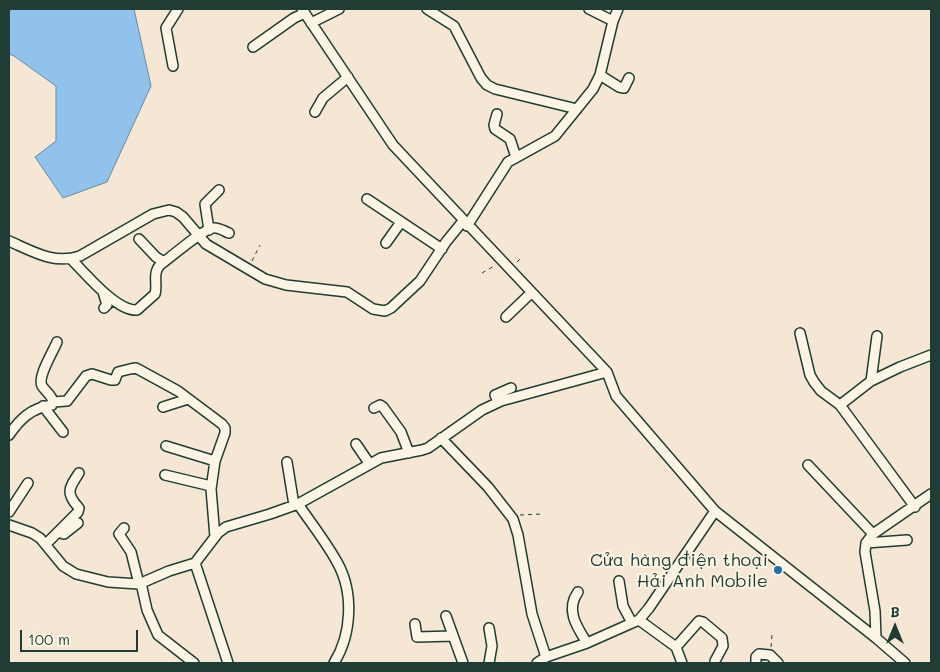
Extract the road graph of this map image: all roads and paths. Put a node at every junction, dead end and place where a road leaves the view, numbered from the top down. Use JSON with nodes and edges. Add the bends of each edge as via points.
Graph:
{"nodes":[{"id":1,"x":178,"y":9,"type":"edge"},
{"id":2,"x":426,"y":9,"type":"edge"},
{"id":3,"x":589,"y":9,"type":"edge"},
{"id":4,"x":618,"y":9,"type":"edge"},
{"id":5,"x":303,"y":10,"type":"edge"},
{"id":6,"x":334,"y":10,"type":"edge"},
{"id":7,"x":613,"y":21,"type":"junction"},
{"id":8,"x":311,"y":23,"type":"junction"},
{"id":9,"x":253,"y":47,"type":"dead end"},
{"id":10,"x":172,"y":66,"type":"dead end"},
{"id":11,"x":600,"y":75,"type":"junction"},
{"id":12,"x":348,"y":77,"type":"junction"},
{"id":13,"x":629,"y":78,"type":"dead end"},
{"id":14,"x":577,"y":109,"type":"junction"},
{"id":15,"x":315,"y":112,"type":"dead end"},
{"id":16,"x":497,"y":114,"type":"dead end"},
{"id":17,"x":516,"y":157,"type":"junction"},
{"id":18,"x":219,"y":190,"type":"dead end"},
{"id":19,"x":367,"y":199,"type":"dead end"},
{"id":20,"x":401,"y":222,"type":"junction"},
{"id":21,"x":465,"y":223,"type":"junction"},
{"id":22,"x":209,"y":230,"type":"junction"},
{"id":23,"x":228,"y":233,"type":"dead end"},
{"id":24,"x":198,"y":236,"type":"junction"},
{"id":25,"x":138,"y":239,"type":"dead end"},
{"id":26,"x":9,"y":241,"type":"edge"},
{"id":27,"x":386,"y":243,"type":"dead end"},
{"id":28,"x":260,"y":245,"type":"dead end"},
{"id":29,"x":442,"y":249,"type":"junction"},
{"id":30,"x":72,"y":259,"type":"junction"},
{"id":31,"x":501,"y":261,"type":"junction"},
{"id":32,"x":164,"y":262,"type":"junction"},
{"id":33,"x":249,"y":269,"type":"junction"},
{"id":34,"x":482,"y":273,"type":"dead end"},
{"id":35,"x":103,"y":292,"type":"junction"},
{"id":36,"x":531,"y":293,"type":"junction"},
{"id":37,"x":104,"y":308,"type":"dead end"},
{"id":38,"x":506,"y":317,"type":"dead end"},
{"id":39,"x":800,"y":333,"type":"dead end"},
{"id":40,"x":877,"y":336,"type":"dead end"},
{"id":41,"x":57,"y":342,"type":"dead end"},
{"id":42,"x":931,"y":355,"type":"edge"},
{"id":43,"x":607,"y":372,"type":"junction"},
{"id":44,"x":871,"y":381,"type":"junction"},
{"id":45,"x":511,"y":388,"type":"dead end"},
{"id":46,"x":188,"y":399,"type":"junction"},
{"id":47,"x":53,"y":402,"type":"junction"},
{"id":48,"x":498,"y":402,"type":"junction"},
{"id":49,"x":840,"y":405,"type":"junction"},
{"id":50,"x":43,"y":406,"type":"junction"},
{"id":51,"x":164,"y":407,"type":"dead end"},
{"id":52,"x":374,"y":408,"type":"dead end"},
{"id":53,"x":63,"y":432,"type":"dead end"},
{"id":54,"x":9,"y":435,"type":"edge"},
{"id":55,"x":442,"y":438,"type":"junction"},
{"id":56,"x":356,"y":444,"type":"dead end"},
{"id":57,"x":166,"y":446,"type":"dead end"},
{"id":58,"x":409,"y":453,"type":"junction"},
{"id":59,"x":215,"y":461,"type":"junction"},
{"id":60,"x":287,"y":462,"type":"dead end"},
{"id":61,"x":368,"y":463,"type":"junction"},
{"id":62,"x":808,"y":465,"type":"dead end"},
{"id":63,"x":80,"y":473,"type":"dead end"},
{"id":64,"x":165,"y":474,"type":"dead end"},
{"id":65,"x":28,"y":483,"type":"dead end"},
{"id":66,"x":211,"y":486,"type":"junction"},
{"id":67,"x":931,"y":494,"type":"edge"},
{"id":68,"x":296,"y":504,"type":"junction"},
{"id":69,"x":915,"y":507,"type":"junction"},
{"id":70,"x":715,"y":511,"type":"junction"},
{"id":71,"x":9,"y":512,"type":"edge"},
{"id":72,"x":542,"y":514,"type":"dead end"},
{"id":73,"x":510,"y":515,"type":"junction"},
{"id":74,"x":78,"y":523,"type":"dead end"},
{"id":75,"x":9,"y":525,"type":"edge"},
{"id":76,"x":124,"y":528,"type":"dead end"},
{"id":77,"x":58,"y":532,"type":"junction"},
{"id":78,"x":873,"y":534,"type":"junction"},
{"id":79,"x":215,"y":537,"type":"junction"},
{"id":80,"x":907,"y":540,"type":"dead end"},
{"id":81,"x":46,"y":544,"type":"junction"},
{"id":82,"x":866,"y":544,"type":"junction"},
{"id":83,"x":195,"y":563,"type":"junction"},
{"id":84,"x":619,"y":581,"type":"dead end"},
{"id":85,"x":140,"y":583,"type":"junction"},
{"id":86,"x":578,"y":592,"type":"dead end"},
{"id":87,"x":446,"y":616,"type":"dead end"},
{"id":88,"x":636,"y":621,"type":"junction"},
{"id":89,"x":415,"y":624,"type":"dead end"},
{"id":90,"x":489,"y":628,"type":"dead end"},
{"id":91,"x":772,"y":635,"type":"dead end"},
{"id":92,"x":453,"y":636,"type":"junction"},
{"id":93,"x":876,"y":638,"type":"junction"},
{"id":94,"x":587,"y":644,"type":"junction"},
{"id":95,"x":676,"y":647,"type":"junction"},
{"id":96,"x":770,"y":655,"type":"junction"},
{"id":97,"x":546,"y":657,"type":"junction"},
{"id":98,"x":714,"y":661,"type":"dead end"},
{"id":99,"x":194,"y":663,"type":"edge"},
{"id":100,"x":228,"y":663,"type":"edge"},
{"id":101,"x":334,"y":663,"type":"edge"},
{"id":102,"x":463,"y":663,"type":"edge"},
{"id":103,"x":489,"y":663,"type":"edge"},
{"id":104,"x":536,"y":663,"type":"edge"},
{"id":105,"x":682,"y":663,"type":"edge"},
{"id":106,"x":756,"y":663,"type":"edge"},
{"id":107,"x":778,"y":663,"type":"edge"},
{"id":108,"x":905,"y":663,"type":"edge"}],
"edges":[{"from":1,"to":10,"type":"street","via":[[166,28]]},
{"from":2,"to":14,"type":"street","via":[[454,26],[487,85]]},
{"from":3,"to":7,"type":"street"},
{"from":4,"to":7,"type":"street"},
{"from":5,"to":8,"type":"street"},
{"from":5,"to":9,"type":"street"},
{"from":6,"to":8,"type":"street"},
{"from":7,"to":11,"type":"street"},
{"from":8,"to":12,"type":"street"},
{"from":11,"to":13,"type":"street","via":[[624,88]]},
{"from":11,"to":14,"type":"street"},
{"from":12,"to":15,"type":"street","via":[[323,98]]},
{"from":12,"to":21,"type":"street","via":[[393,145]]},
{"from":14,"to":17,"type":"street","via":[[549,141]]},
{"from":16,"to":17,"type":"street","via":[[495,129],[510,139]]},
{"from":17,"to":21,"type":"street","via":[[503,168]]},
{"from":18,"to":22,"type":"street","via":[[205,204]]},
{"from":19,"to":20,"type":"street"},
{"from":20,"to":27,"type":"street"},
{"from":20,"to":29,"type":"street"},
{"from":21,"to":29,"type":"street"},
{"from":21,"to":31,"type":"street"},
{"from":22,"to":23,"type":"street","via":[[215,227]]},
{"from":22,"to":24,"type":"street"},
{"from":24,"to":30,"type":"street","via":[[176,212],[161,211]]},
{"from":24,"to":32,"type":"street"},
{"from":24,"to":33,"type":"street"},
{"from":25,"to":32,"type":"street"},
{"from":26,"to":30,"type":"street","via":[[48,258]]},
{"from":28,"to":33,"type":"path"},
{"from":29,"to":33,"type":"street","via":[[420,282],[385,311],[373,309],[347,292],[286,285]]},
{"from":30,"to":35,"type":"street"},
{"from":31,"to":34,"type":"path"},
{"from":31,"to":36,"type":"street"},
{"from":32,"to":35,"type":"street","via":[[155,272],[155,294],[137,310],[130,310]]},
{"from":35,"to":37,"type":"street","via":[[107,305]]},
{"from":36,"to":38,"type":"street"},
{"from":36,"to":43,"type":"street"},
{"from":39,"to":49,"type":"street","via":[[810,376],[821,391]]},
{"from":40,"to":44,"type":"street"},
{"from":41,"to":47,"type":"street","via":[[40,377]]},
{"from":42,"to":44,"type":"street"},
{"from":43,"to":48,"type":"street"},
{"from":43,"to":70,"type":"street","via":[[616,396]]},
{"from":44,"to":49,"type":"street"},
{"from":45,"to":48,"type":"street","via":[[496,394]]},
{"from":46,"to":47,"type":"street","via":[[136,368],[130,368],[118,372],[115,380],[86,376],[67,400]]},
{"from":46,"to":51,"type":"street"},
{"from":46,"to":59,"type":"street","via":[[225,428]]},
{"from":47,"to":50,"type":"street","via":[[52,406]]},
{"from":48,"to":55,"type":"street"},
{"from":49,"to":69,"type":"street"},
{"from":50,"to":53,"type":"street"},
{"from":50,"to":54,"type":"street","via":[[27,413]]},
{"from":52,"to":58,"type":"street","via":[[383,407],[401,432]]},
{"from":55,"to":58,"type":"street","via":[[422,450]]},
{"from":55,"to":73,"type":"street"},
{"from":56,"to":61,"type":"street"},
{"from":57,"to":59,"type":"street"},
{"from":58,"to":61,"type":"street","via":[[389,455]]},
{"from":59,"to":66,"type":"street"},
{"from":60,"to":68,"type":"street"},
{"from":61,"to":68,"type":"street"},
{"from":62,"to":78,"type":"street"},
{"from":63,"to":77,"type":"street","via":[[69,494],[79,508],[78,512]]},
{"from":64,"to":66,"type":"street"},
{"from":65,"to":71,"type":"street"},
{"from":66,"to":79,"type":"street"},
{"from":67,"to":69,"type":"street"},
{"from":68,"to":79,"type":"street","via":[[226,527]]},
{"from":68,"to":101,"type":"street","via":[[337,562],[344,578],[348,598],[346,636]]},
{"from":69,"to":78,"type":"street"},
{"from":70,"to":88,"type":"street","via":[[649,608]]},
{"from":70,"to":93,"type":"street"},
{"from":72,"to":73,"type":"path"},
{"from":73,"to":97,"type":"street","via":[[518,535],[532,614]]},
{"from":74,"to":77,"type":"street","via":[[64,534]]},
{"from":75,"to":81,"type":"street","via":[[32,533]]},
{"from":76,"to":85,"type":"street","via":[[119,534],[131,552]]},
{"from":77,"to":81,"type":"street"},
{"from":78,"to":82,"type":"street"},
{"from":79,"to":83,"type":"street"},
{"from":80,"to":82,"type":"street"},
{"from":81,"to":85,"type":"street","via":[[63,566],[76,574],[108,582]]},
{"from":82,"to":93,"type":"street"},
{"from":83,"to":85,"type":"street"},
{"from":83,"to":100,"type":"street"},
{"from":84,"to":88,"type":"street","via":[[623,606]]},
{"from":85,"to":99,"type":"street","via":[[158,635]]},
{"from":86,"to":94,"type":"street","via":[[572,614]]},
{"from":87,"to":92,"type":"street"},
{"from":88,"to":94,"type":"street"},
{"from":88,"to":95,"type":"street"},
{"from":89,"to":92,"type":"street","via":[[417,638]]},
{"from":90,"to":103,"type":"street","via":[[492,646]]},
{"from":91,"to":96,"type":"path"},
{"from":92,"to":102,"type":"street"},
{"from":93,"to":108,"type":"street"},
{"from":94,"to":97,"type":"street"},
{"from":95,"to":98,"type":"street","via":[[692,627],[699,621],[703,622],[722,638],[723,646]]},
{"from":95,"to":105,"type":"street"},
{"from":96,"to":106,"type":"street","via":[[759,654]]},
{"from":96,"to":107,"type":"street"},
{"from":97,"to":104,"type":"street"}]}
